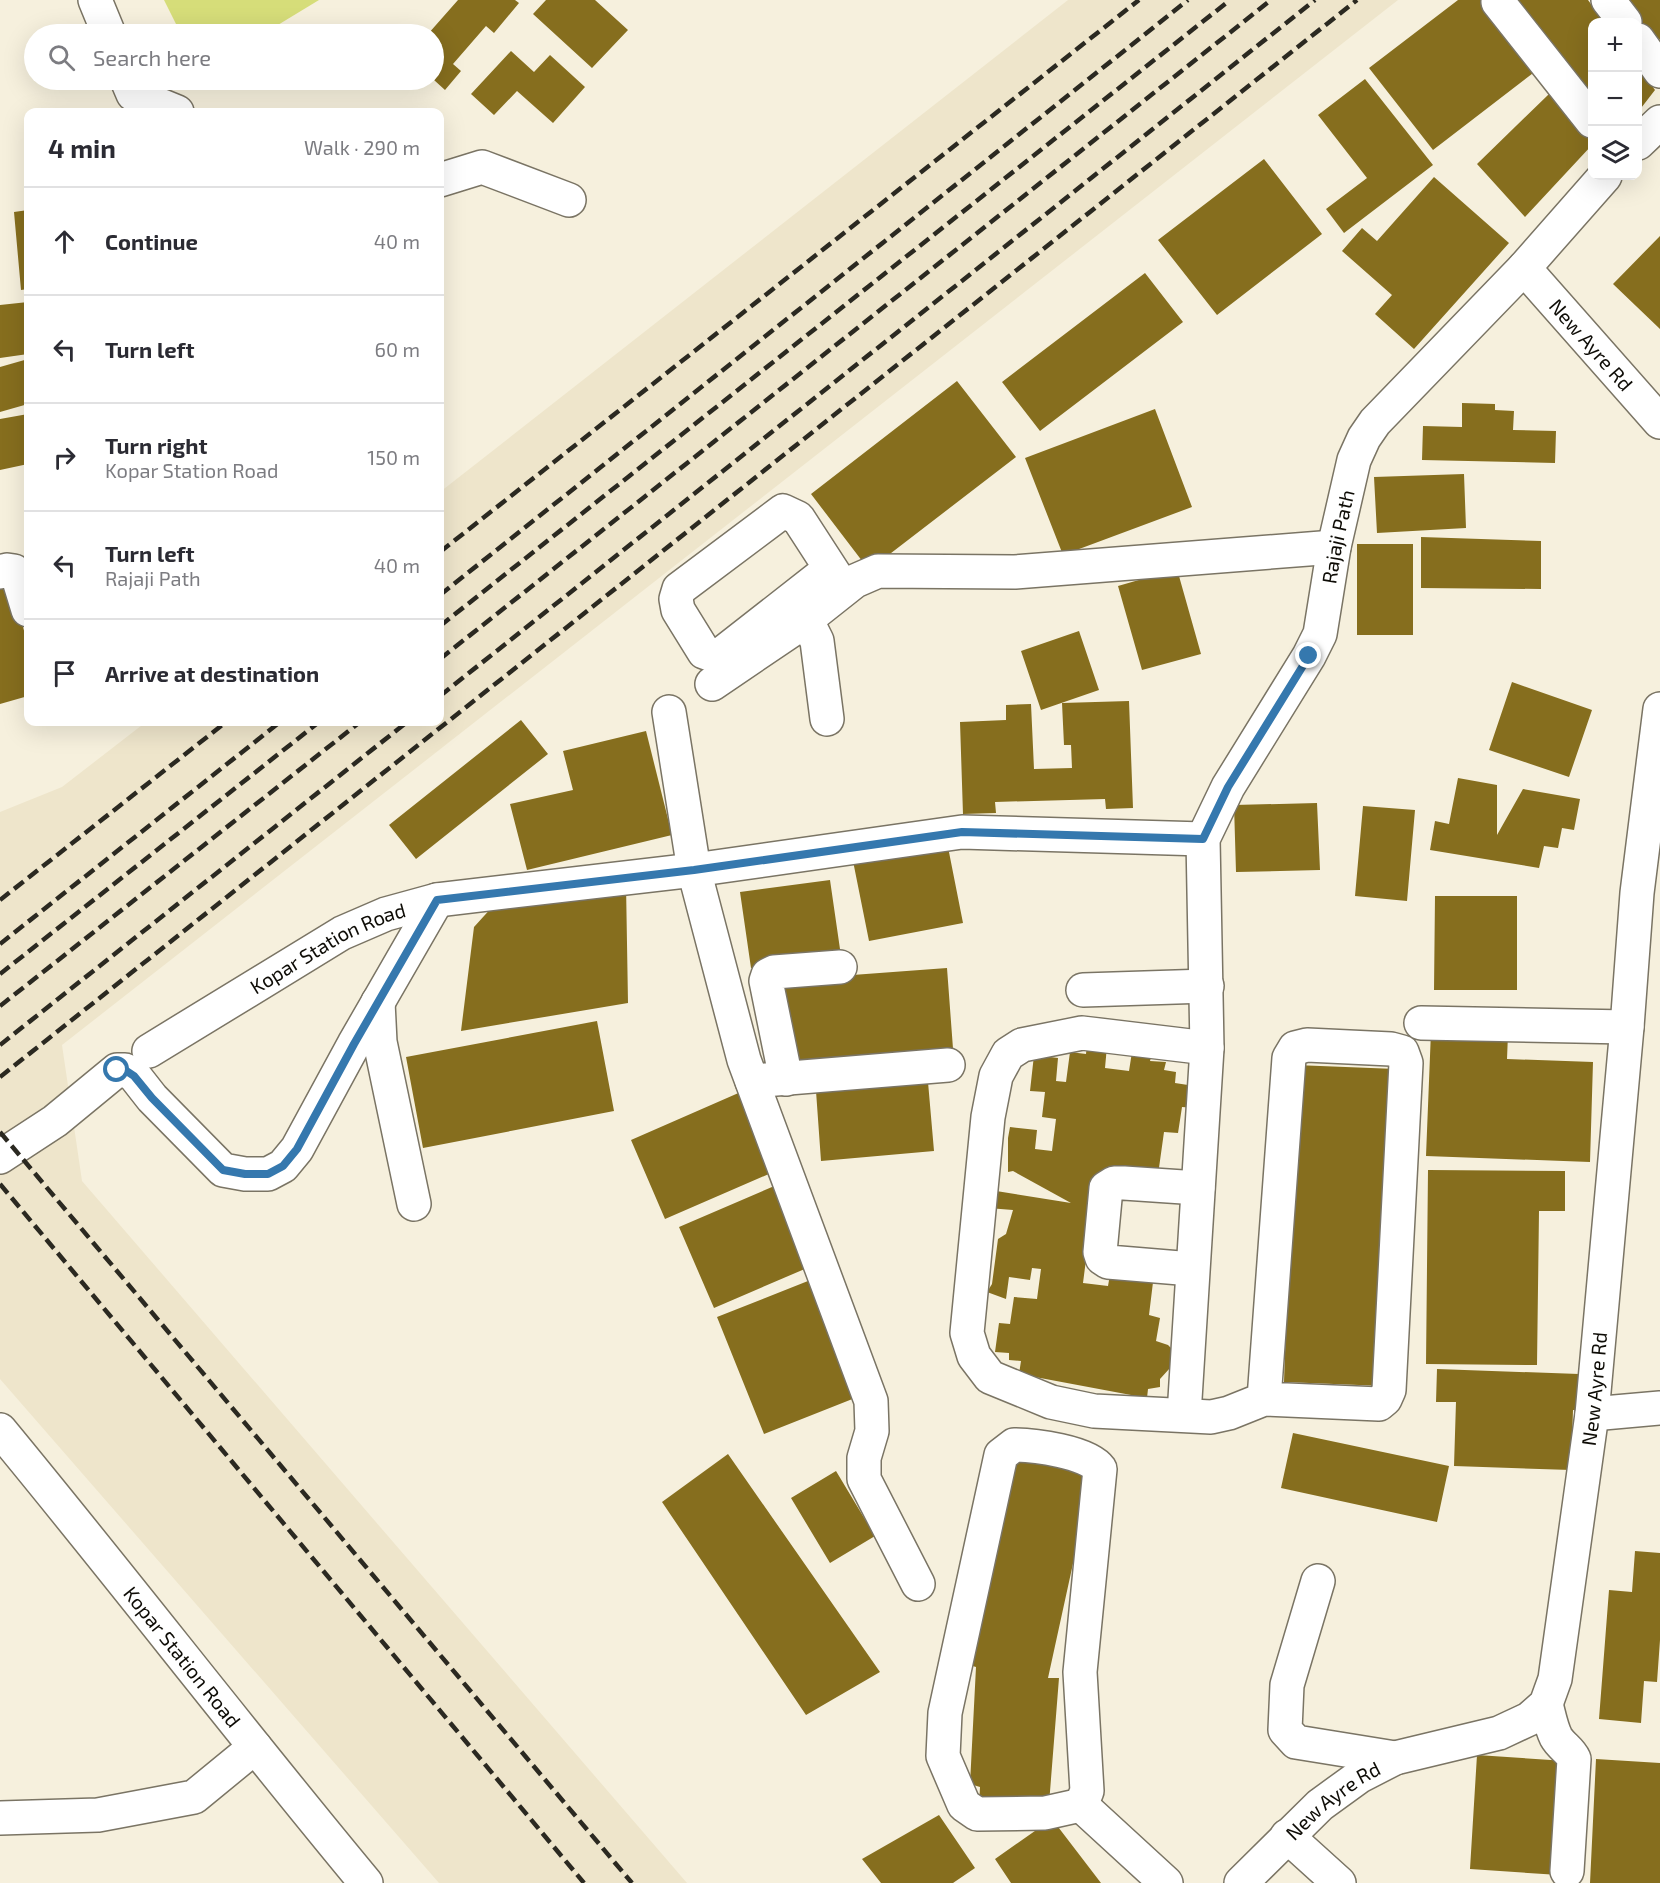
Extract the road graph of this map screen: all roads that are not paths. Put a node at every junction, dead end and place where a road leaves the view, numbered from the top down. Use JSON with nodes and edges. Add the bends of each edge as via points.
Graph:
{"nodes":[{"id":1,"x":95,"y":0,"type":"edge"},
{"id":2,"x":1608,"y":0,"type":"edge"},
{"id":3,"x":1498,"y":2,"type":"dead end"},
{"id":4,"x":1621,"y":18,"type":"edge"},
{"id":5,"x":105,"y":24,"type":"edge"},
{"id":6,"x":1642,"y":46,"type":"edge"},
{"id":7,"x":1660,"y":71,"type":"edge"},
{"id":8,"x":131,"y":90,"type":"edge"},
{"id":9,"x":167,"y":108,"type":"edge"},
{"id":10,"x":1588,"y":115,"type":"edge"},
{"id":11,"x":1660,"y":122,"type":"edge"},
{"id":12,"x":1642,"y":139,"type":"edge"},
{"id":13,"x":444,"y":179,"type":"edge"},
{"id":14,"x":1601,"y":180,"type":"edge"},
{"id":15,"x":569,"y":200,"type":"dead end"},
{"id":16,"x":1524,"y":268,"type":"junction"},
{"id":17,"x":1660,"y":422,"type":"edge"},
{"id":18,"x":1334,"y":547,"type":"junction"},
{"id":19,"x":0,"y":572,"type":"edge"},
{"id":20,"x":838,"y":579,"type":"junction"},
{"id":21,"x":24,"y":597,"type":"edge"},
{"id":22,"x":802,"y":623,"type":"junction"},
{"id":23,"x":712,"y":684,"type":"dead end"},
{"id":24,"x":1660,"y":709,"type":"edge"},
{"id":25,"x":669,"y":712,"type":"dead end"},
{"id":26,"x":827,"y":719,"type":"dead end"},
{"id":27,"x":1203,"y":839,"type":"junction"},
{"id":28,"x":694,"y":870,"type":"junction"},
{"id":29,"x":1648,"y":894,"type":"edge"},
{"id":30,"x":437,"y":900,"type":"junction"},
{"id":31,"x":840,"y":967,"type":"dead end"},
{"id":32,"x":1207,"y":986,"type":"junction"},
{"id":33,"x":1083,"y":990,"type":"dead end"},
{"id":34,"x":378,"y":1002,"type":"junction"},
{"id":35,"x":1421,"y":1023,"type":"dead end"},
{"id":36,"x":1627,"y":1027,"type":"junction"},
{"id":37,"x":1207,"y":1048,"type":"junction"},
{"id":38,"x":149,"y":1050,"type":"dead end"},
{"id":39,"x":948,"y":1065,"type":"dead end"},
{"id":40,"x":786,"y":1079,"type":"junction"},
{"id":41,"x":752,"y":1081,"type":"junction"},
{"id":42,"x":0,"y":1157,"type":"edge"},
{"id":43,"x":1198,"y":1188,"type":"junction"},
{"id":44,"x":414,"y":1204,"type":"dead end"},
{"id":45,"x":1192,"y":1269,"type":"junction"},
{"id":46,"x":1264,"y":1399,"type":"junction"},
{"id":47,"x":1660,"y":1407,"type":"edge"},
{"id":48,"x":1592,"y":1414,"type":"junction"},
{"id":49,"x":1184,"y":1415,"type":"junction"},
{"id":50,"x":0,"y":1430,"type":"edge"},
{"id":51,"x":1318,"y":1581,"type":"dead end"},
{"id":52,"x":918,"y":1584,"type":"dead end"},
{"id":53,"x":1546,"y":1704,"type":"junction"},
{"id":54,"x":255,"y":1748,"type":"junction"},
{"id":55,"x":1395,"y":1758,"type":"junction"},
{"id":56,"x":1081,"y":1805,"type":"junction"},
{"id":57,"x":0,"y":1818,"type":"edge"},
{"id":58,"x":1287,"y":1836,"type":"junction"},
{"id":59,"x":1567,"y":1871,"type":"dead end"},
{"id":60,"x":366,"y":1883,"type":"edge"},
{"id":61,"x":1166,"y":1883,"type":"edge"},
{"id":62,"x":1241,"y":1883,"type":"edge"},
{"id":63,"x":1339,"y":1883,"type":"edge"}],
"edges":[{"from":1,"to":5,"type":"street"},
{"from":2,"to":4,"type":"street"},
{"from":3,"to":10,"type":"street"},
{"from":6,"to":7,"type":"street"},
{"from":8,"to":9,"type":"street"},
{"from":11,"to":12,"type":"street"},
{"from":13,"to":15,"type":"street","via":[[482,167]]},
{"from":14,"to":16,"type":"street","name":"Rajaji Path"},
{"from":16,"to":17,"type":"street","name":"New Ayre Rd"},
{"from":16,"to":18,"type":"street","name":"Rajaji Path","via":[[1364,438],[1354,460]]},
{"from":18,"to":20,"type":"street","via":[[1015,572],[878,571],[855,581]]},
{"from":18,"to":27,"type":"street","name":"Rajaji Path","via":[[1320,634],[1228,787]]},
{"from":19,"to":21,"type":"street","via":[[14,571]]},
{"from":20,"to":20,"type":"street","via":[[798,518],[783,511],[679,590],[676,599],[678,610],[704,652],[715,656]]},
{"from":20,"to":22,"type":"street"},
{"from":22,"to":23,"type":"street"},
{"from":22,"to":26,"type":"street","via":[[817,640]]},
{"from":24,"to":29,"type":"street","name":"New Ayre Rd"},
{"from":25,"to":28,"type":"street"},
{"from":27,"to":28,"type":"street","name":"Kopar Station Road","via":[[962,832]]},
{"from":27,"to":32,"type":"street"},
{"from":28,"to":30,"type":"street","name":"Kopar Station Road"},
{"from":28,"to":41,"type":"street"},
{"from":29,"to":36,"type":"street","name":"New Ayre Rd"},
{"from":30,"to":34,"type":"street"},
{"from":30,"to":38,"type":"street","name":"Kopar Station Road","via":[[386,914],[342,933]]},
{"from":31,"to":40,"type":"street","via":[[768,975]]},
{"from":32,"to":33,"type":"street"},
{"from":32,"to":37,"type":"street"},
{"from":34,"to":42,"type":"street","via":[[297,1149],[283,1166],[268,1174],[223,1170],[125,1070],[117,1070],[55,1121]]},
{"from":34,"to":44,"type":"street","via":[[380,1042]]},
{"from":35,"to":36,"type":"street"},
{"from":36,"to":48,"type":"street","name":"New Ayre Rd"},
{"from":37,"to":43,"type":"street"},
{"from":37,"to":49,"type":"street","via":[[1082,1033],[1022,1045],[1008,1054],[996,1076],[988,1117],[967,1333],[974,1356],[990,1377],[1051,1402],[1094,1411]]},
{"from":39,"to":40,"type":"street"},
{"from":40,"to":41,"type":"street"},
{"from":41,"to":52,"type":"street","via":[[871,1401],[873,1431],[864,1458],[864,1479]]},
{"from":43,"to":45,"type":"street"},
{"from":43,"to":45,"type":"street","via":[[1124,1183],[1106,1188],[1100,1252],[1108,1262]]},
{"from":45,"to":49,"type":"street"},
{"from":46,"to":46,"type":"street","via":[[1289,1058],[1295,1048],[1307,1045],[1402,1052],[1406,1063],[1389,1390],[1379,1404]]},
{"from":46,"to":49,"type":"street","via":[[1211,1418]]},
{"from":47,"to":48,"type":"street"},
{"from":48,"to":53,"type":"street","name":"New Ayre Rd","via":[[1555,1679]]},
{"from":50,"to":54,"type":"street","name":"Kopar Station Road"},
{"from":51,"to":55,"type":"street","via":[[1287,1685],[1285,1730],[1296,1742]]},
{"from":53,"to":55,"type":"street","name":"New Ayre Rd","via":[[1529,1719],[1499,1733]]},
{"from":53,"to":59,"type":"street","via":[[1554,1735],[1574,1759]]},
{"from":54,"to":57,"type":"street","via":[[194,1797],[98,1815]]},
{"from":54,"to":60,"type":"street","name":"Kopar Station Road"},
{"from":55,"to":58,"type":"street","name":"New Ayre Rd","via":[[1328,1799]]},
{"from":56,"to":56,"type":"street","via":[[1046,1813],[977,1814],[964,1805],[943,1756],[945,1713],[1001,1455],[1014,1445],[1085,1458],[1100,1469],[1080,1672],[1087,1791]]},
{"from":56,"to":61,"type":"street"},
{"from":58,"to":62,"type":"street","name":"New Ayre Rd"},
{"from":58,"to":63,"type":"street"}]}
